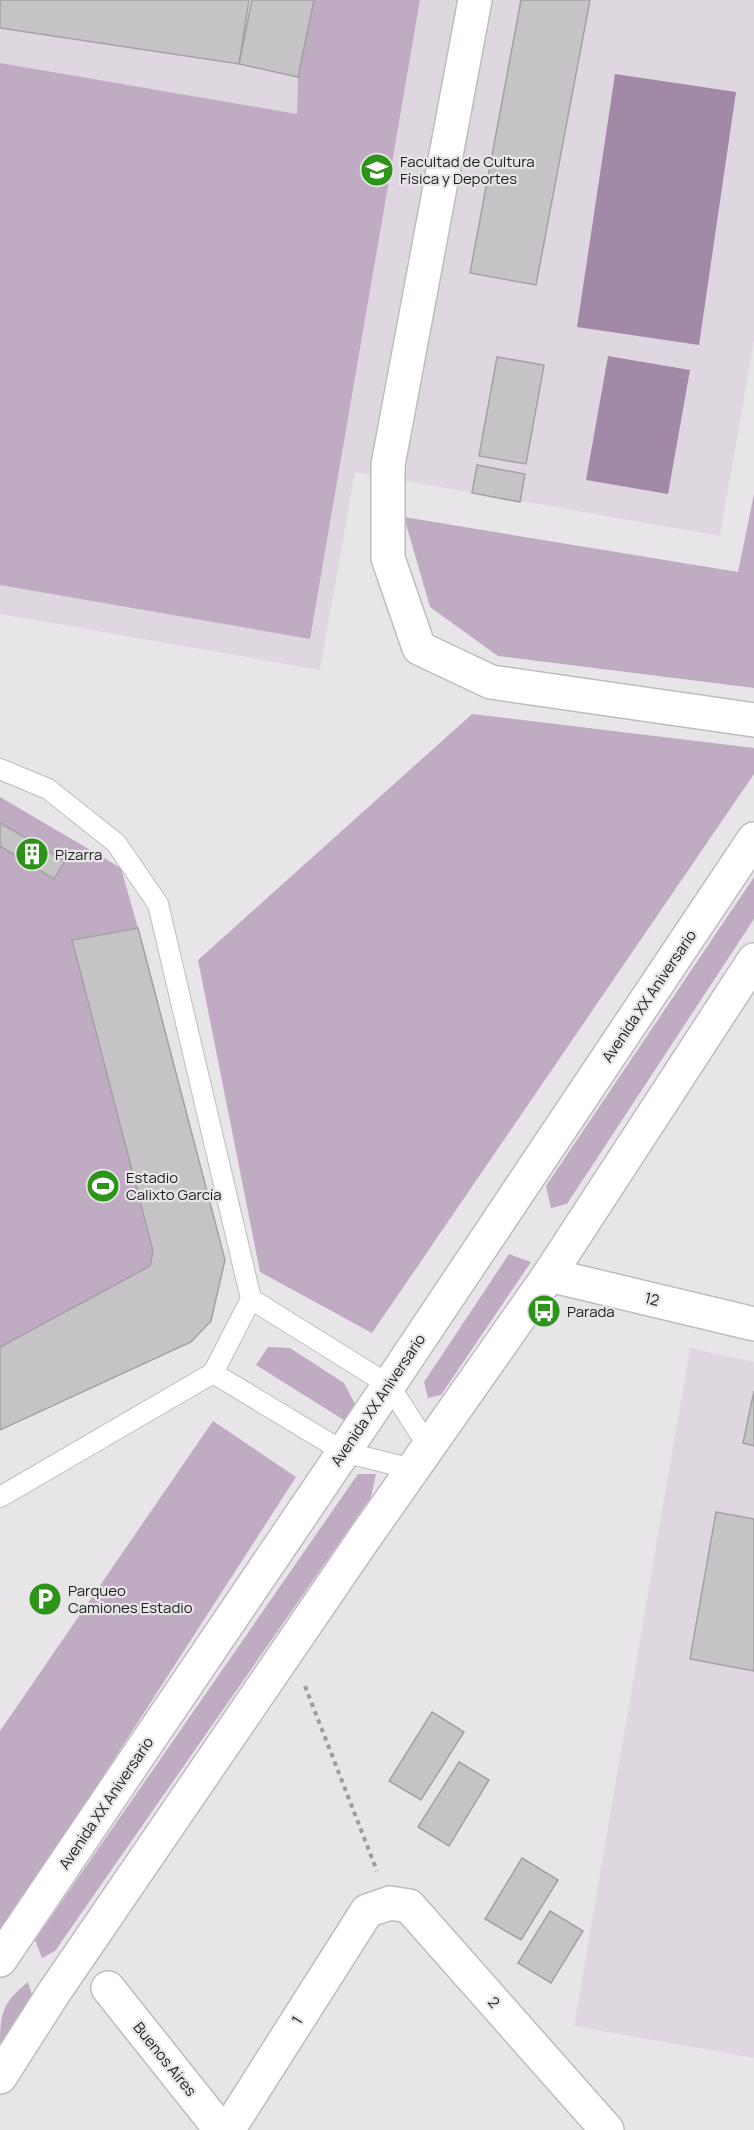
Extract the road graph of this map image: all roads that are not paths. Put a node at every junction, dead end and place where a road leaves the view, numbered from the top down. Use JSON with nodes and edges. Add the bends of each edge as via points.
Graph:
{"nodes":[{"id":1,"x":475,"y":0,"type":"edge"},
{"id":2,"x":754,"y":720,"type":"edge"},
{"id":3,"x":0,"y":769,"type":"edge"},
{"id":4,"x":754,"y":839,"type":"edge"},
{"id":5,"x":754,"y":960,"type":"edge"},
{"id":6,"x":549,"y":1275,"type":"junction"},
{"id":7,"x":251,"y":1299,"type":"junction"},
{"id":8,"x":754,"y":1324,"type":"edge"},
{"id":9,"x":213,"y":1373,"type":"junction"},
{"id":10,"x":389,"y":1385,"type":"junction"},
{"id":11,"x":344,"y":1452,"type":"junction"},
{"id":12,"x":420,"y":1458,"type":"junction"},
{"id":13,"x":0,"y":1497,"type":"edge"},
{"id":14,"x":378,"y":1907,"type":"joint"},
{"id":15,"x":0,"y":1959,"type":"edge"},
{"id":16,"x":108,"y":1988,"type":"dead end"},
{"id":17,"x":0,"y":2078,"type":"edge"},
{"id":18,"x":221,"y":2130,"type":"edge"},
{"id":19,"x":228,"y":2130,"type":"edge"},
{"id":20,"x":607,"y":2130,"type":"edge"}],
"edges":[{"from":1,"to":2,"type":"main road","via":[[388,465],[388,558],[419,648],[491,682]]},
{"from":3,"to":7,"type":"lane","via":[[48,789],[116,843],[158,903]]},
{"from":4,"to":10,"type":"main road","name":"Avenida XX Aniversario"},
{"from":5,"to":6,"type":"main road"},
{"from":6,"to":8,"type":"main road","name":"12"},
{"from":6,"to":12,"type":"main road"},
{"from":7,"to":9,"type":"lane"},
{"from":7,"to":10,"type":"lane"},
{"from":9,"to":11,"type":"lane"},
{"from":9,"to":13,"type":"lane"},
{"from":10,"to":11,"type":"main road","name":"Avenida XX Aniversario"},
{"from":10,"to":12,"type":"lane"},
{"from":11,"to":12,"type":"lane"},
{"from":11,"to":15,"type":"main road","name":"Avenida XX Aniversario"},
{"from":12,"to":17,"type":"main road","via":[[53,1994]]},
{"from":14,"to":19,"type":"main road","name":"1"},
{"from":14,"to":20,"type":"main road","name":"2","via":[[409,1906]]},
{"from":16,"to":18,"type":"main road","name":"Buenos Aires"}]}
